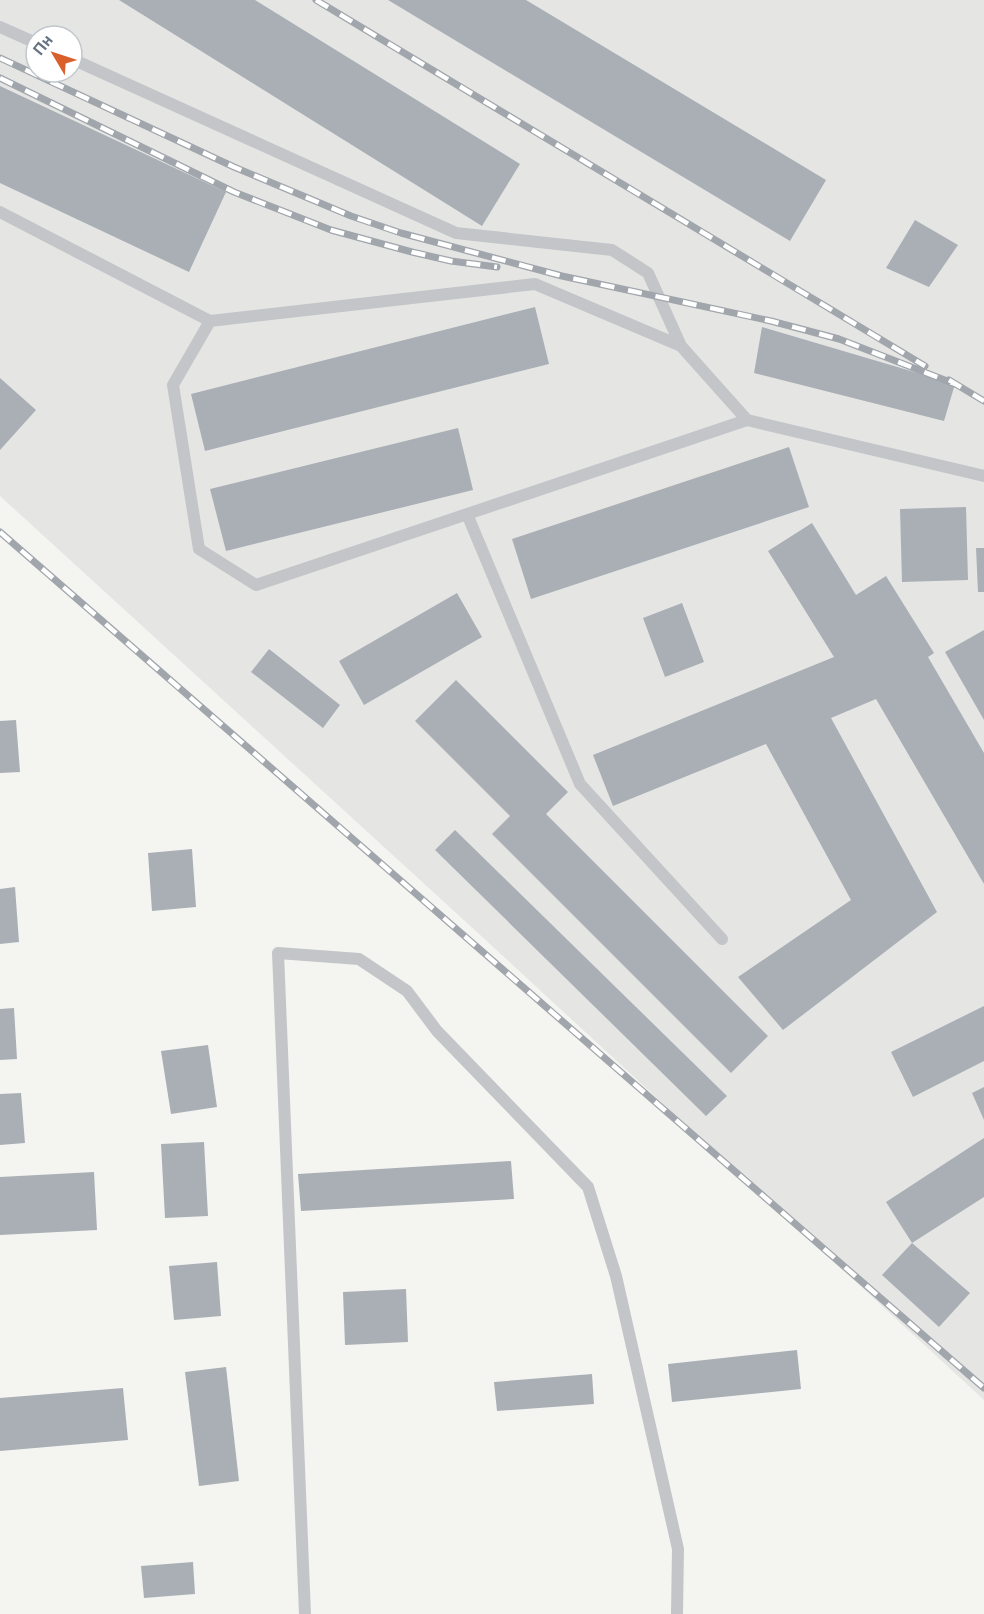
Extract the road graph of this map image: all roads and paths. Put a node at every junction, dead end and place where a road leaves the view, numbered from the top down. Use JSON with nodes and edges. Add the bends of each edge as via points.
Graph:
{"nodes":[{"id":1,"x":0,"y":27,"type":"edge"},
{"id":2,"x":24,"y":38,"type":"edge"},
{"id":3,"x":84,"y":64,"type":"edge"},
{"id":4,"x":0,"y":212,"type":"edge"},
{"id":5,"x":210,"y":321,"type":"junction"},
{"id":6,"x":681,"y":346,"type":"junction"},
{"id":7,"x":747,"y":420,"type":"junction"},
{"id":8,"x":984,"y":476,"type":"edge"},
{"id":9,"x":467,"y":514,"type":"junction"},
{"id":10,"x":722,"y":939,"type":"dead end"},
{"id":11,"x":305,"y":1614,"type":"edge"},
{"id":12,"x":677,"y":1614,"type":"edge"}],
"edges":[{"from":1,"to":2,"type":"lane"},
{"from":3,"to":6,"type":"lane","via":[[456,233],[612,250],[648,273]]},
{"from":4,"to":5,"type":"lane"},
{"from":5,"to":6,"type":"lane","via":[[535,284]]},
{"from":5,"to":9,"type":"lane","via":[[173,385],[199,549],[256,585]]},
{"from":6,"to":7,"type":"lane"},
{"from":7,"to":8,"type":"lane"},
{"from":7,"to":9,"type":"lane"},
{"from":9,"to":10,"type":"lane","via":[[580,784]]},
{"from":11,"to":12,"type":"lane","via":[[278,953],[359,960],[407,991],[437,1031],[588,1187],[615,1276],[678,1549]]}]}
